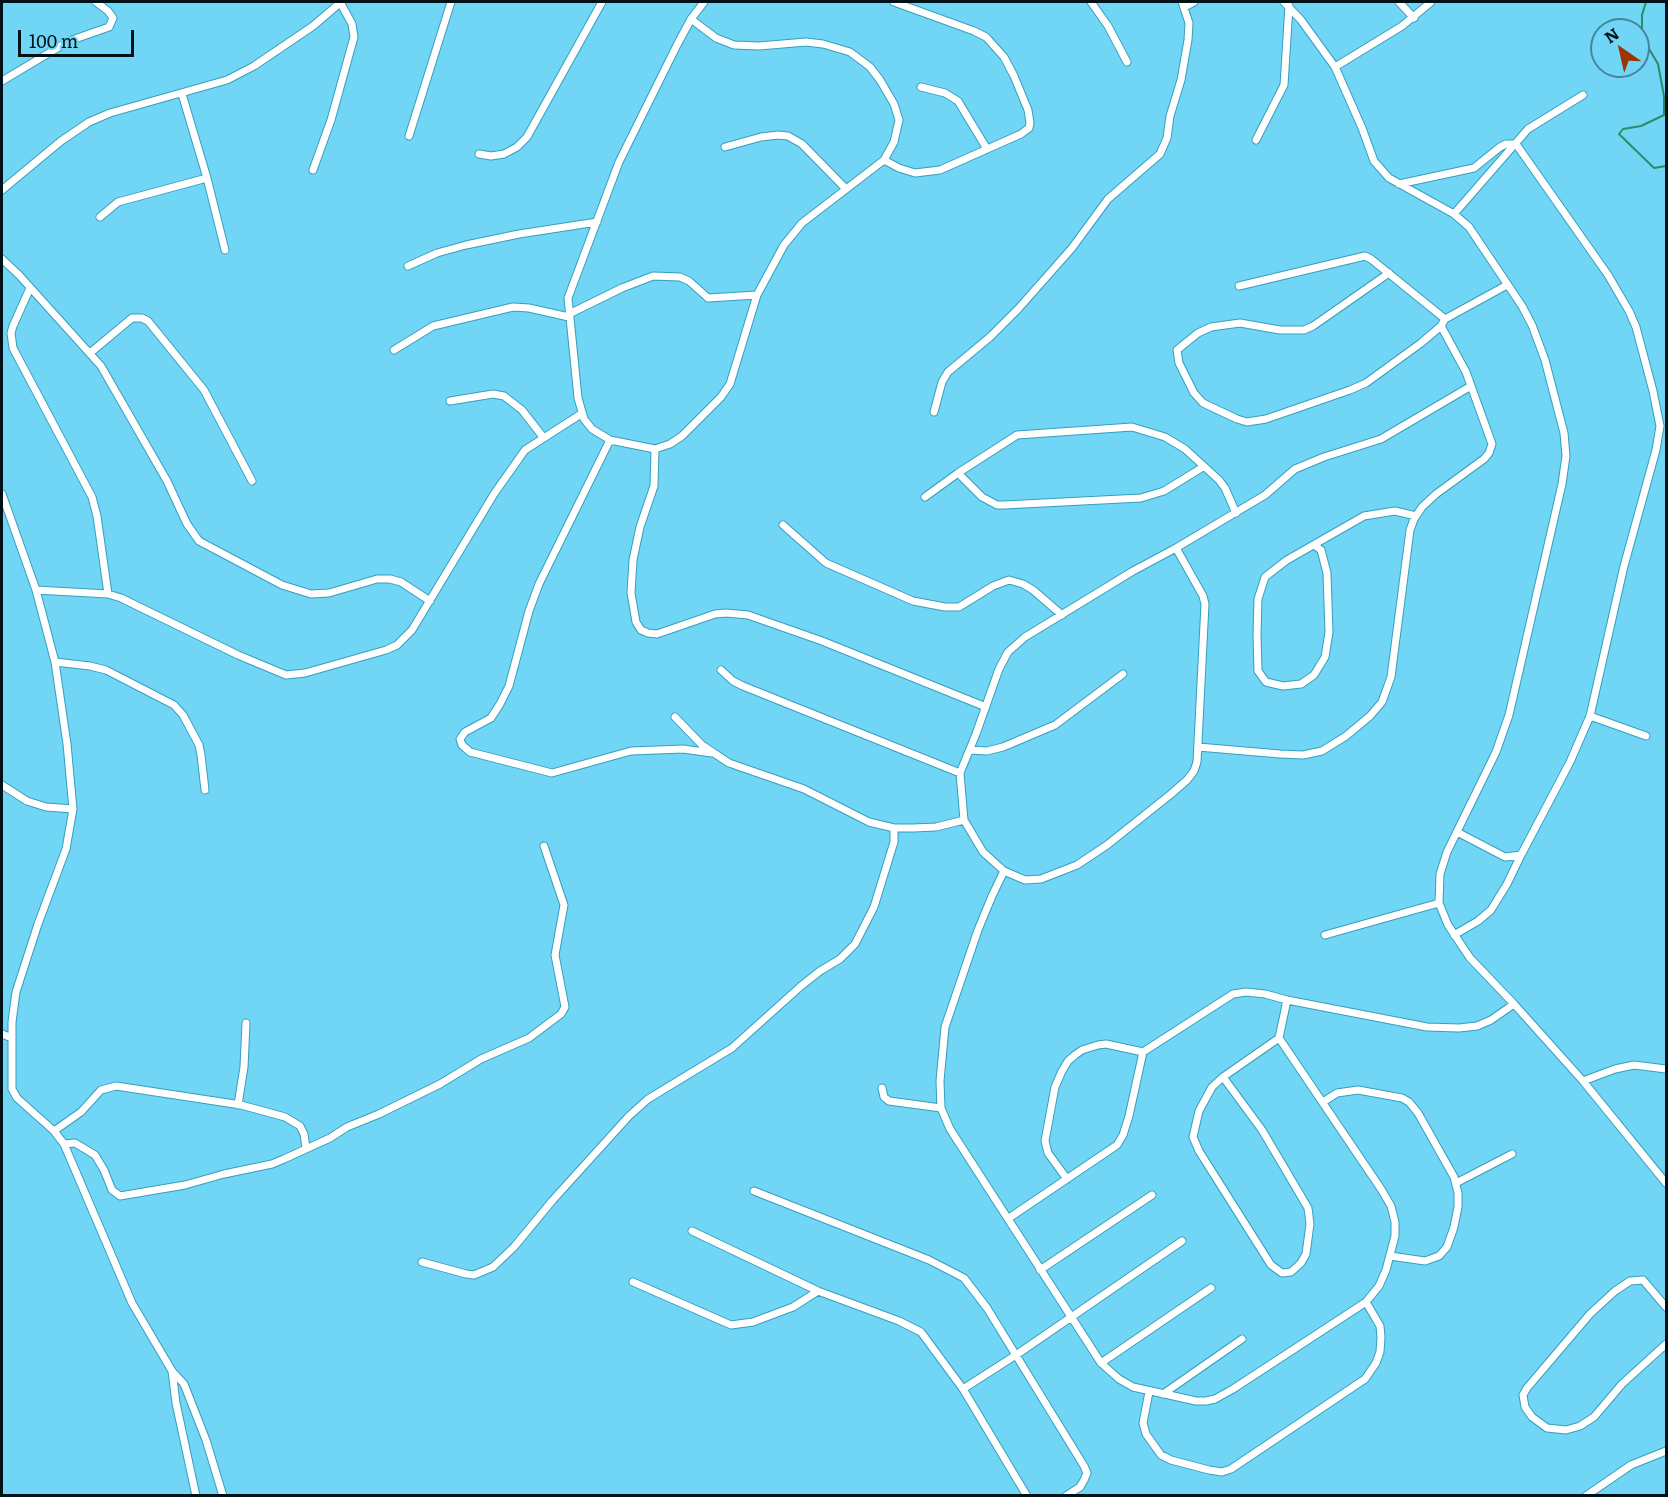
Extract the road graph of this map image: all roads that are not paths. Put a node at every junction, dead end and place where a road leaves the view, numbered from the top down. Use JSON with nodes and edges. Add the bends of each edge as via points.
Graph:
{"nodes":[{"id":1,"x":96,"y":2,"type":"edge"},
{"id":2,"x":340,"y":2,"type":"edge"},
{"id":3,"x":450,"y":2,"type":"edge"},
{"id":4,"x":602,"y":2,"type":"edge"},
{"id":5,"x":704,"y":2,"type":"edge"},
{"id":6,"x":894,"y":2,"type":"edge"},
{"id":7,"x":1090,"y":2,"type":"edge"},
{"id":8,"x":1194,"y":2,"type":"edge"},
{"id":9,"x":1399,"y":2,"type":"edge"},
{"id":10,"x":1431,"y":2,"type":"edge"},
{"id":11,"x":1184,"y":4,"type":"edge"},
{"id":12,"x":1287,"y":4,"type":"edge"},
{"id":13,"x":1414,"y":18,"type":"junction"},
{"id":14,"x":691,"y":19,"type":"junction"},
{"id":15,"x":1127,"y":62,"type":"dead end"},
{"id":16,"x":1335,"y":67,"type":"junction"},
{"id":17,"x":2,"y":81,"type":"edge"},
{"id":18,"x":921,"y":87,"type":"dead end"},
{"id":19,"x":182,"y":94,"type":"junction"},
{"id":20,"x":1583,"y":95,"type":"dead end"},
{"id":21,"x":409,"y":136,"type":"dead end"},
{"id":22,"x":1256,"y":140,"type":"dead end"},
{"id":23,"x":1516,"y":144,"type":"junction"},
{"id":24,"x":725,"y":147,"type":"dead end"},
{"id":25,"x":987,"y":148,"type":"junction"},
{"id":26,"x":479,"y":154,"type":"dead end"},
{"id":27,"x":884,"y":160,"type":"junction"},
{"id":28,"x":313,"y":170,"type":"dead end"},
{"id":29,"x":207,"y":178,"type":"junction"},
{"id":30,"x":1398,"y":184,"type":"junction"},
{"id":31,"x":846,"y":189,"type":"junction"},
{"id":32,"x":2,"y":190,"type":"edge"},
{"id":33,"x":1454,"y":214,"type":"junction"},
{"id":34,"x":100,"y":217,"type":"dead end"},
{"id":35,"x":597,"y":222,"type":"junction"},
{"id":36,"x":225,"y":250,"type":"dead end"},
{"id":37,"x":2,"y":260,"type":"edge"},
{"id":38,"x":408,"y":266,"type":"dead end"},
{"id":39,"x":1389,"y":273,"type":"junction"},
{"id":40,"x":1507,"y":285,"type":"junction"},
{"id":41,"x":1239,"y":286,"type":"dead end"},
{"id":42,"x":30,"y":288,"type":"junction"},
{"id":43,"x":757,"y":295,"type":"junction"},
{"id":44,"x":569,"y":315,"type":"junction"},
{"id":45,"x":1445,"y":319,"type":"junction"},
{"id":46,"x":1441,"y":326,"type":"junction"},
{"id":47,"x":394,"y":350,"type":"dead end"},
{"id":48,"x":90,"y":354,"type":"junction"},
{"id":49,"x":1470,"y":386,"type":"junction"},
{"id":50,"x":450,"y":401,"type":"dead end"},
{"id":51,"x":934,"y":412,"type":"dead end"},
{"id":52,"x":581,"y":414,"type":"junction"},
{"id":53,"x":543,"y":437,"type":"junction"},
{"id":54,"x":610,"y":440,"type":"junction"},
{"id":55,"x":655,"y":449,"type":"junction"},
{"id":56,"x":1203,"y":466,"type":"junction"},
{"id":57,"x":958,"y":473,"type":"junction"},
{"id":58,"x":252,"y":481,"type":"dead end"},
{"id":59,"x":2,"y":495,"type":"edge"},
{"id":60,"x":925,"y":497,"type":"dead end"},
{"id":61,"x":1236,"y":513,"type":"junction"},
{"id":62,"x":1416,"y":516,"type":"junction"},
{"id":63,"x":783,"y":525,"type":"dead end"},
{"id":64,"x":1314,"y":545,"type":"junction"},
{"id":65,"x":1176,"y":548,"type":"junction"},
{"id":66,"x":36,"y":591,"type":"junction"},
{"id":67,"x":108,"y":594,"type":"junction"},
{"id":68,"x":430,"y":601,"type":"junction"},
{"id":69,"x":1062,"y":615,"type":"junction"},
{"id":70,"x":55,"y":662,"type":"junction"},
{"id":71,"x":722,"y":670,"type":"dead end"},
{"id":72,"x":1123,"y":674,"type":"dead end"},
{"id":73,"x":986,"y":707,"type":"junction"},
{"id":74,"x":1590,"y":716,"type":"junction"},
{"id":75,"x":675,"y":717,"type":"dead end"},
{"id":76,"x":1647,"y":736,"type":"dead end"},
{"id":77,"x":1198,"y":747,"type":"junction"},
{"id":78,"x":970,"y":750,"type":"junction"},
{"id":79,"x":712,"y":753,"type":"junction"},
{"id":80,"x":960,"y":772,"type":"junction"},
{"id":81,"x":2,"y":784,"type":"edge"},
{"id":82,"x":205,"y":790,"type":"dead end"},
{"id":83,"x":73,"y":809,"type":"junction"},
{"id":84,"x":964,"y":820,"type":"junction"},
{"id":85,"x":894,"y":828,"type":"junction"},
{"id":86,"x":1457,"y":832,"type":"junction"},
{"id":87,"x":544,"y":846,"type":"dead end"},
{"id":88,"x":1521,"y":855,"type":"junction"},
{"id":89,"x":1004,"y":871,"type":"junction"},
{"id":90,"x":1439,"y":903,"type":"junction"},
{"id":91,"x":1454,"y":934,"type":"junction"},
{"id":92,"x":1325,"y":935,"type":"dead end"},
{"id":93,"x":1287,"y":1000,"type":"junction"},
{"id":94,"x":1514,"y":1004,"type":"junction"},
{"id":95,"x":246,"y":1023,"type":"dead end"},
{"id":96,"x":2,"y":1034,"type":"edge"},
{"id":97,"x":12,"y":1038,"type":"junction"},
{"id":98,"x":1280,"y":1038,"type":"junction"},
{"id":99,"x":1143,"y":1052,"type":"junction"},
{"id":100,"x":1666,"y":1069,"type":"edge"},
{"id":101,"x":1223,"y":1077,"type":"junction"},
{"id":102,"x":1583,"y":1081,"type":"junction"},
{"id":103,"x":882,"y":1088,"type":"dead end"},
{"id":104,"x":1323,"y":1102,"type":"junction"},
{"id":105,"x":238,"y":1105,"type":"junction"},
{"id":106,"x":941,"y":1108,"type":"junction"},
{"id":107,"x":54,"y":1131,"type":"junction"},
{"id":108,"x":64,"y":1144,"type":"junction"},
{"id":109,"x":306,"y":1148,"type":"junction"},
{"id":110,"x":1512,"y":1154,"type":"dead end"},
{"id":111,"x":1067,"y":1179,"type":"junction"},
{"id":112,"x":1456,"y":1183,"type":"junction"},
{"id":113,"x":1666,"y":1183,"type":"edge"},
{"id":114,"x":754,"y":1191,"type":"dead end"},
{"id":115,"x":1152,"y":1195,"type":"dead end"},
{"id":116,"x":1009,"y":1218,"type":"junction"},
{"id":117,"x":692,"y":1231,"type":"dead end"},
{"id":118,"x":1182,"y":1241,"type":"dead end"},
{"id":119,"x":1390,"y":1256,"type":"junction"},
{"id":120,"x":422,"y":1262,"type":"dead end"},
{"id":121,"x":1040,"y":1270,"type":"junction"},
{"id":122,"x":633,"y":1282,"type":"dead end"},
{"id":123,"x":1211,"y":1288,"type":"dead end"},
{"id":124,"x":818,"y":1290,"type":"junction"},
{"id":125,"x":1366,"y":1302,"type":"junction"},
{"id":126,"x":1666,"y":1307,"type":"edge"},
{"id":127,"x":1071,"y":1317,"type":"junction"},
{"id":128,"x":1242,"y":1339,"type":"dead end"},
{"id":129,"x":1666,"y":1344,"type":"edge"},
{"id":130,"x":1016,"y":1355,"type":"junction"},
{"id":131,"x":1101,"y":1363,"type":"junction"},
{"id":132,"x":172,"y":1371,"type":"junction"},
{"id":133,"x":963,"y":1389,"type":"junction"},
{"id":134,"x":1149,"y":1392,"type":"junction"},
{"id":135,"x":1163,"y":1394,"type":"junction"},
{"id":136,"x":1666,"y":1451,"type":"edge"},
{"id":137,"x":1596,"y":1493,"type":"edge"},
{"id":138,"x":196,"y":1496,"type":"edge"},
{"id":139,"x":223,"y":1496,"type":"edge"},
{"id":140,"x":1027,"y":1496,"type":"edge"},
{"id":141,"x":1066,"y":1496,"type":"edge"},
{"id":142,"x":1586,"y":1496,"type":"edge"}],
"edges":[{"from":1,"to":17,"type":"street","via":[[112,18],[109,27],[69,41]]},
{"from":2,"to":19,"type":"street","via":[[313,26],[254,66],[219,83]]},
{"from":2,"to":28,"type":"street","via":[[353,28],[352,47]]},
{"from":3,"to":21,"type":"street"},
{"from":4,"to":26,"type":"street","via":[[527,137],[504,153]]},
{"from":5,"to":14,"type":"street"},
{"from":6,"to":25,"type":"street","via":[[974,31],[986,37],[1004,57],[1030,123],[1021,134]]},
{"from":7,"to":15,"type":"street"},
{"from":8,"to":11,"type":"street"},
{"from":9,"to":13,"type":"street"},
{"from":10,"to":13,"type":"street"},
{"from":11,"to":51,"type":"street","via":[[1189,23],[1184,64],[1160,154],[1108,199],[1072,248],[1019,308],[948,372]]},
{"from":12,"to":16,"type":"street"},
{"from":12,"to":22,"type":"street","via":[[1284,85]]},
{"from":13,"to":16,"type":"street"},
{"from":14,"to":27,"type":"street","via":[[716,38],[734,45],[806,42],[838,47],[859,57],[880,80],[899,120],[894,142]]},
{"from":14,"to":35,"type":"street","via":[[619,162]]},
{"from":16,"to":30,"type":"street","via":[[1374,160]]},
{"from":18,"to":25,"type":"street","via":[[958,101]]},
{"from":19,"to":29,"type":"street"},
{"from":19,"to":32,"type":"street","via":[[89,122]]},
{"from":20,"to":23,"type":"street","via":[[1537,122]]},
{"from":23,"to":30,"type":"street","via":[[1500,147],[1474,168]]},
{"from":23,"to":33,"type":"street"},
{"from":23,"to":74,"type":"street","via":[[1624,301],[1636,327],[1659,426]]},
{"from":24,"to":31,"type":"street","via":[[761,137],[788,136],[802,144]]},
{"from":25,"to":27,"type":"street","via":[[946,168],[921,174]]},
{"from":27,"to":31,"type":"street"},
{"from":29,"to":34,"type":"street","via":[[118,202]]},
{"from":29,"to":36,"type":"street"},
{"from":30,"to":33,"type":"street"},
{"from":31,"to":43,"type":"street","via":[[794,232]]},
{"from":33,"to":40,"type":"street","via":[[1478,239]]},
{"from":35,"to":38,"type":"street","via":[[466,245]]},
{"from":35,"to":44,"type":"street","via":[[570,291]]},
{"from":37,"to":42,"type":"street"},
{"from":39,"to":41,"type":"street","via":[[1365,256]]},
{"from":39,"to":45,"type":"street"},
{"from":39,"to":46,"type":"street","via":[[1304,330],[1240,323],[1198,333],[1177,350],[1194,393],[1203,403],[1237,419],[1266,419],[1366,383]]},
{"from":40,"to":45,"type":"street"},
{"from":40,"to":86,"type":"street","via":[[1537,338],[1561,417],[1566,456],[1509,715],[1496,752]]},
{"from":42,"to":48,"type":"street"},
{"from":42,"to":67,"type":"street","via":[[17,311],[11,333],[13,348],[92,497]]},
{"from":43,"to":44,"type":"street","via":[[708,298],[680,277],[653,276]]},
{"from":43,"to":55,"type":"street","via":[[726,390],[682,436]]},
{"from":44,"to":47,"type":"street","via":[[513,307],[433,326]]},
{"from":44,"to":52,"type":"street"},
{"from":45,"to":46,"type":"street"},
{"from":46,"to":49,"type":"street"},
{"from":48,"to":58,"type":"street","via":[[132,318],[148,321],[204,390]]},
{"from":48,"to":68,"type":"street","via":[[111,380],[199,541],[303,592],[329,594],[377,579],[390,579]]},
{"from":49,"to":61,"type":"street","via":[[1381,440],[1295,469]]},
{"from":49,"to":62,"type":"street","via":[[1491,449],[1484,459],[1436,494]]},
{"from":50,"to":53,"type":"street","via":[[493,394],[504,396],[522,410]]},
{"from":52,"to":53,"type":"street"},
{"from":52,"to":54,"type":"street","via":[[592,429]]},
{"from":53,"to":68,"type":"street","via":[[515,463]]},
{"from":54,"to":55,"type":"street"},
{"from":54,"to":79,"type":"street","via":[[539,584],[500,704],[491,718],[460,739],[470,752],[552,773],[631,751],[683,749]]},
{"from":55,"to":73,"type":"street","via":[[654,486],[633,560],[631,593],[641,630],[657,634],[715,614],[748,615]]},
{"from":56,"to":57,"type":"street","via":[[1147,497],[1004,506],[982,497]]},
{"from":56,"to":57,"type":"street","via":[[1165,437],[1141,428],[1114,427],[1017,435]]},
{"from":56,"to":61,"type":"street","via":[[1225,488]]},
{"from":57,"to":60,"type":"street"},
{"from":59,"to":66,"type":"street"},
{"from":61,"to":65,"type":"street"},
{"from":62,"to":64,"type":"street","via":[[1395,512],[1364,516]]},
{"from":62,"to":77,"type":"street","via":[[1410,530],[1391,677],[1382,702],[1370,716],[1322,751],[1303,755]]},
{"from":63,"to":69,"type":"street","via":[[826,563],[913,602],[959,607],[1009,580],[1033,590]]},
{"from":64,"to":64,"type":"street","via":[[1272,570],[1260,590],[1257,663],[1260,676],[1270,683],[1300,684],[1314,675],[1325,657],[1329,632],[1327,573],[1321,550]]},
{"from":65,"to":69,"type":"street"},
{"from":65,"to":77,"type":"street","via":[[1205,604]]},
{"from":66,"to":67,"type":"street"},
{"from":66,"to":70,"type":"street"},
{"from":67,"to":68,"type":"street","via":[[238,655],[294,675],[392,648],[409,635]]},
{"from":69,"to":73,"type":"street","via":[[1008,652]]},
{"from":70,"to":82,"type":"street","via":[[106,670],[174,705],[199,745]]},
{"from":70,"to":83,"type":"street"},
{"from":71,"to":80,"type":"street","via":[[743,686]]},
{"from":72,"to":78,"type":"street","via":[[1055,725],[1003,747]]},
{"from":73,"to":78,"type":"street"},
{"from":74,"to":76,"type":"street"},
{"from":74,"to":88,"type":"street"},
{"from":75,"to":79,"type":"street"},
{"from":77,"to":89,"type":"street","via":[[1194,771],[1187,780],[1077,865],[1041,879],[1025,879]]},
{"from":78,"to":80,"type":"street"},
{"from":79,"to":85,"type":"street","via":[[742,769],[804,789],[869,822]]},
{"from":80,"to":84,"type":"street"},
{"from":81,"to":83,"type":"street","via":[[27,801]]},
{"from":83,"to":97,"type":"street","via":[[66,849],[16,992]]},
{"from":84,"to":85,"type":"street","via":[[936,827]]},
{"from":84,"to":89,"type":"street","via":[[983,852]]},
{"from":85,"to":120,"type":"street","via":[[890,859],[874,906],[855,944],[840,959],[801,986],[732,1048],[635,1111],[493,1267],[474,1275]]},
{"from":86,"to":88,"type":"street","via":[[1505,857]]},
{"from":86,"to":90,"type":"street","via":[[1440,874]]},
{"from":87,"to":109,"type":"street","via":[[564,905],[555,955],[565,1006],[562,1012],[529,1038]]},
{"from":88,"to":91,"type":"street","via":[[1491,910]]},
{"from":89,"to":106,"type":"street","via":[[978,930],[945,1027]]},
{"from":90,"to":91,"type":"street"},
{"from":90,"to":92,"type":"street"},
{"from":91,"to":94,"type":"street","via":[[1470,958]]},
{"from":93,"to":94,"type":"street","via":[[1427,1027],[1459,1028],[1491,1020]]},
{"from":93,"to":98,"type":"street"},
{"from":93,"to":99,"type":"street","via":[[1265,994],[1233,994]]},
{"from":94,"to":102,"type":"street"},
{"from":95,"to":105,"type":"street"},
{"from":96,"to":97,"type":"street"},
{"from":97,"to":107,"type":"street","via":[[13,1092]]},
{"from":98,"to":101,"type":"street"},
{"from":98,"to":104,"type":"street"},
{"from":99,"to":111,"type":"street","via":[[1120,1141],[1113,1150]]},
{"from":99,"to":111,"type":"street","via":[[1098,1045],[1075,1055],[1062,1071],[1055,1087],[1046,1141],[1048,1153]]},
{"from":100,"to":102,"type":"street","via":[[1634,1065]]},
{"from":101,"to":101,"type":"street","via":[[1212,1087],[1199,1111],[1194,1130],[1196,1144],[1271,1264],[1282,1273],[1291,1272],[1306,1254],[1308,1208],[1262,1130]]},
{"from":102,"to":113,"type":"street"},
{"from":103,"to":106,"type":"street","via":[[889,1101]]},
{"from":104,"to":112,"type":"street","via":[[1337,1093],[1358,1090],[1409,1102]]},
{"from":104,"to":119,"type":"street","via":[[1391,1206],[1395,1236]]},
{"from":105,"to":107,"type":"street","via":[[110,1086]]},
{"from":105,"to":109,"type":"street","via":[[293,1121],[304,1134]]},
{"from":106,"to":116,"type":"street","via":[[950,1129]]},
{"from":107,"to":108,"type":"street"},
{"from":108,"to":109,"type":"street","via":[[75,1143],[95,1155],[112,1190],[120,1196],[272,1164]]},
{"from":108,"to":132,"type":"street","via":[[132,1303]]},
{"from":110,"to":112,"type":"street"},
{"from":111,"to":116,"type":"street"},
{"from":112,"to":119,"type":"street","via":[[1456,1217],[1447,1247],[1439,1256],[1425,1261]]},
{"from":114,"to":130,"type":"street","via":[[964,1278]]},
{"from":115,"to":121,"type":"street"},
{"from":116,"to":121,"type":"street"},
{"from":117,"to":124,"type":"street"},
{"from":118,"to":127,"type":"street"},
{"from":119,"to":125,"type":"street","via":[[1379,1286]]},
{"from":121,"to":127,"type":"street"},
{"from":122,"to":124,"type":"street","via":[[730,1325],[753,1322],[793,1307]]},
{"from":123,"to":131,"type":"street"},
{"from":124,"to":133,"type":"street","via":[[921,1332]]},
{"from":125,"to":134,"type":"street","via":[[1380,1326],[1381,1337],[1376,1363],[1365,1379],[1231,1469],[1209,1470],[1161,1455],[1143,1423]]},
{"from":125,"to":135,"type":"street","via":[[1215,1399],[1196,1401]]},
{"from":126,"to":129,"type":"street","via":[[1643,1280],[1630,1281],[1615,1291],[1590,1314],[1527,1388],[1523,1395],[1525,1407],[1547,1428],[1566,1430],[1580,1426],[1594,1417],[1622,1384]]},
{"from":127,"to":130,"type":"street"},
{"from":127,"to":131,"type":"street"},
{"from":128,"to":135,"type":"street"},
{"from":130,"to":133,"type":"street"},
{"from":130,"to":141,"type":"street","via":[[1087,1473],[1080,1486]]},
{"from":131,"to":134,"type":"street","via":[[1119,1379]]},
{"from":132,"to":138,"type":"street"},
{"from":132,"to":139,"type":"street","via":[[184,1384]]},
{"from":133,"to":140,"type":"street"},
{"from":134,"to":135,"type":"street"},
{"from":136,"to":137,"type":"street","via":[[1631,1465]]},
{"from":137,"to":142,"type":"street"}]}
